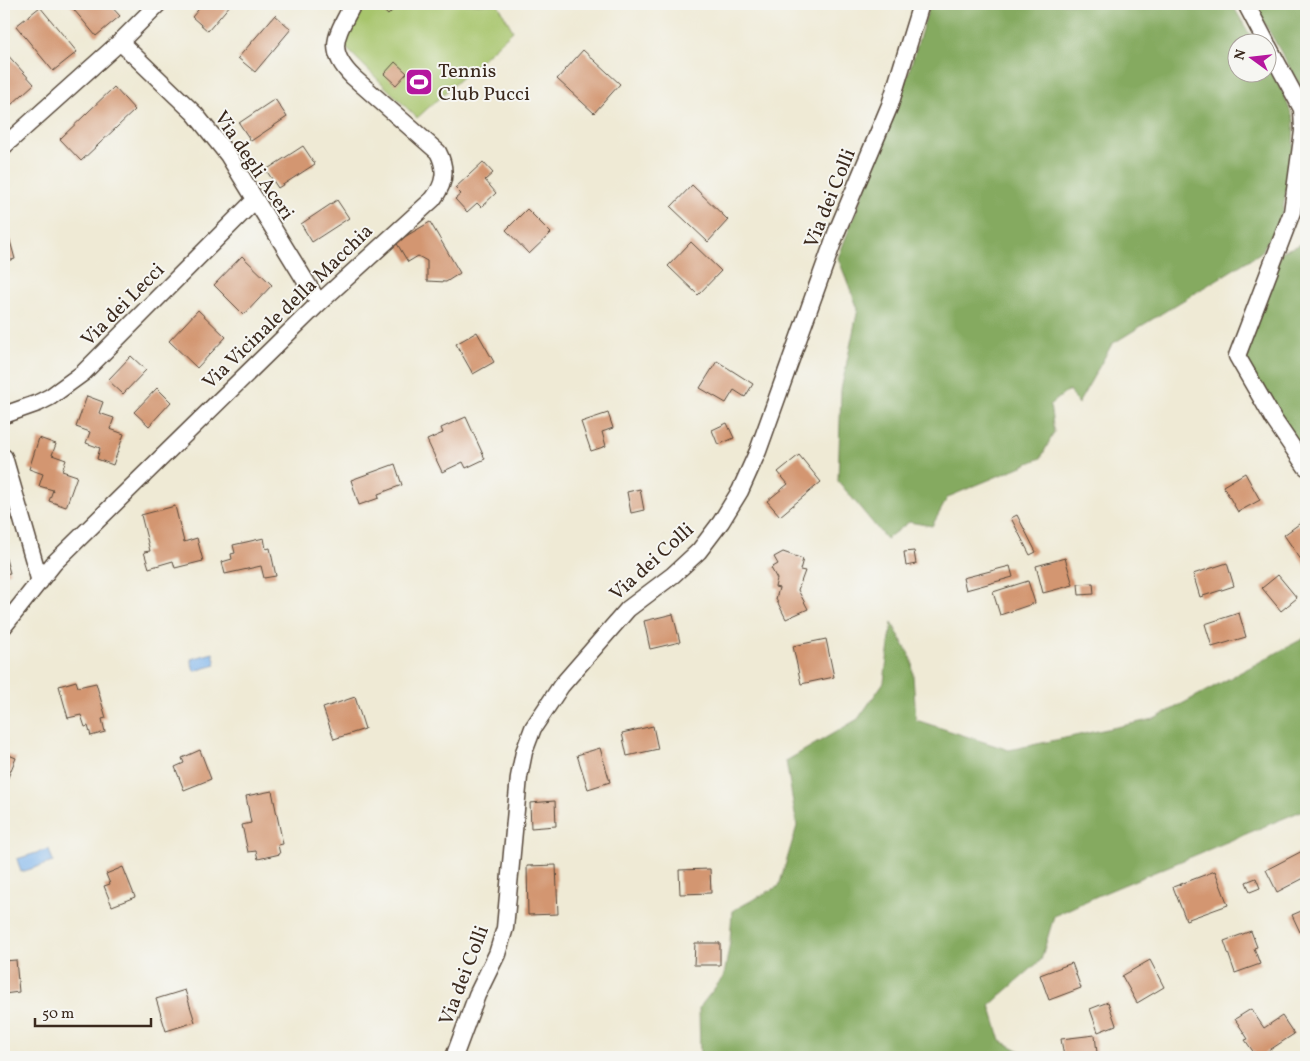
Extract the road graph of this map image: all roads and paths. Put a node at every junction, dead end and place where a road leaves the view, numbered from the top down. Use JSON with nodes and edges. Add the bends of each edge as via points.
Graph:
{"nodes":[{"id":1,"x":158,"y":4,"type":"edge"},
{"id":2,"x":353,"y":4,"type":"edge"},
{"id":3,"x":920,"y":4,"type":"edge"},
{"id":4,"x":1246,"y":4,"type":"edge"},
{"id":5,"x":1261,"y":32,"type":"edge"},
{"id":6,"x":120,"y":42,"type":"junction"},
{"id":7,"x":1278,"y":64,"type":"edge"},
{"id":8,"x":4,"y":146,"type":"edge"},
{"id":9,"x":255,"y":200,"type":"junction"},
{"id":10,"x":319,"y":303,"type":"junction"},
{"id":11,"x":4,"y":415,"type":"edge"},
{"id":12,"x":4,"y":457,"type":"edge"},
{"id":13,"x":1306,"y":467,"type":"edge"},
{"id":14,"x":40,"y":582,"type":"junction"},
{"id":15,"x":4,"y":626,"type":"edge"},
{"id":16,"x":454,"y":1057,"type":"edge"}],
"edges":[{"from":1,"to":6,"type":"street"},
{"from":2,"to":10,"type":"street","name":"Via Vicinale della Macchia","via":[[338,32],[338,57],[344,68],[435,148],[444,174],[440,190],[433,199]]},
{"from":3,"to":16,"type":"street","name":"Via dei Colli","via":[[890,105],[837,232],[758,451],[740,491],[704,545],[612,626],[564,681],[533,728],[519,777],[505,928]]},
{"from":4,"to":5,"type":"street"},
{"from":6,"to":8,"type":"street"},
{"from":6,"to":9,"type":"street","name":"Via degli Aceri","via":[[195,114],[228,155]]},
{"from":7,"to":13,"type":"street","via":[[1302,109],[1303,131],[1292,212],[1237,356]]},
{"from":9,"to":10,"type":"street","name":"Via degli Aceri"},
{"from":9,"to":11,"type":"street","name":"Via dei Lecci","via":[[83,373],[50,397]]},
{"from":10,"to":14,"type":"street","name":"Via Vicinale della Macchia","via":[[54,563]]},
{"from":12,"to":14,"type":"street"},
{"from":14,"to":15,"type":"street","name":"Via Vicinale della Macchia"}]}
